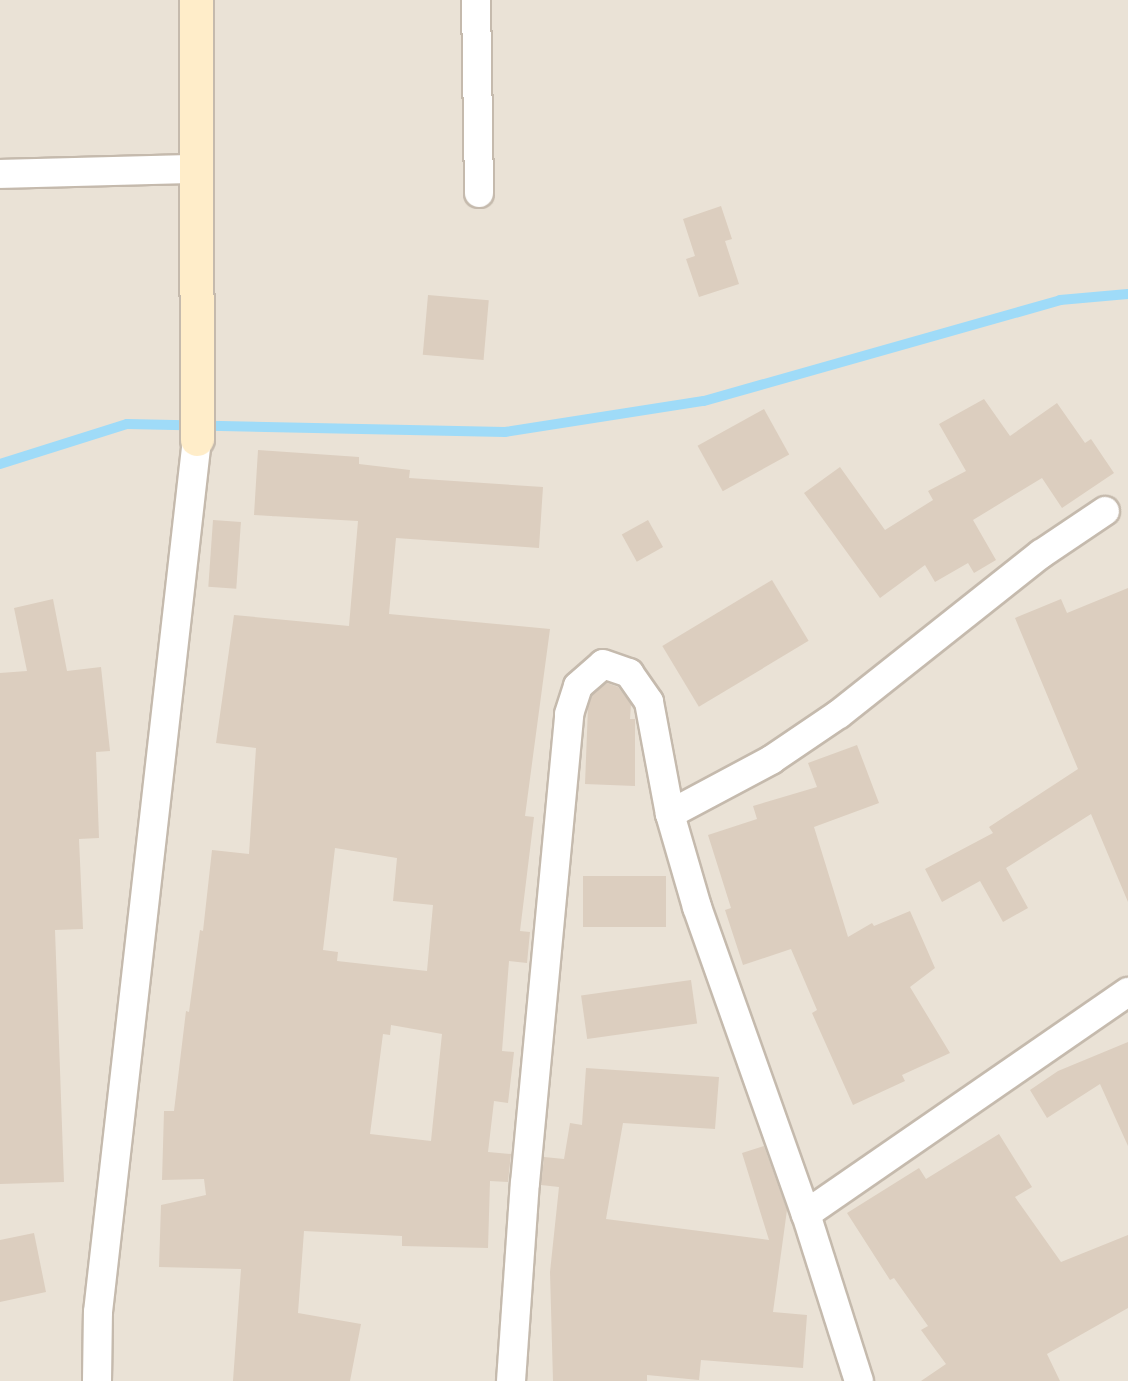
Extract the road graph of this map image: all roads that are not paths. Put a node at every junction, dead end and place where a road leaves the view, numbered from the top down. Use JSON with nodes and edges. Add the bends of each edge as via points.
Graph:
{"nodes":[{"id":1,"x":196,"y":0,"type":"edge"},
{"id":2,"x":476,"y":0,"type":"edge"},
{"id":3,"x":195,"y":170,"type":"junction"},
{"id":4,"x":0,"y":174,"type":"edge"},
{"id":5,"x":478,"y":193,"type":"dead end"},
{"id":6,"x":197,"y":439,"type":"joint"},
{"id":7,"x":1105,"y":511,"type":"dead end"},
{"id":8,"x":670,"y":814,"type":"junction"},
{"id":9,"x":1128,"y":992,"type":"edge"},
{"id":10,"x":806,"y":1214,"type":"junction"},
{"id":11,"x":97,"y":1381,"type":"edge"},
{"id":12,"x":511,"y":1381,"type":"edge"},
{"id":13,"x":860,"y":1381,"type":"edge"}],
"edges":[{"from":1,"to":3,"type":"street"},
{"from":2,"to":5,"type":"street"},
{"from":3,"to":4,"type":"street"},
{"from":3,"to":6,"type":"street"},
{"from":6,"to":11,"type":"street","via":[[99,1300]]},
{"from":7,"to":8,"type":"street","via":[[1031,561],[839,714],[771,760]]},
{"from":8,"to":10,"type":"street","via":[[697,907]]},
{"from":8,"to":12,"type":"street","via":[[649,702],[629,673],[603,664],[578,686],[569,714],[525,1183]]},
{"from":9,"to":10,"type":"street"},
{"from":10,"to":13,"type":"street"}]}
